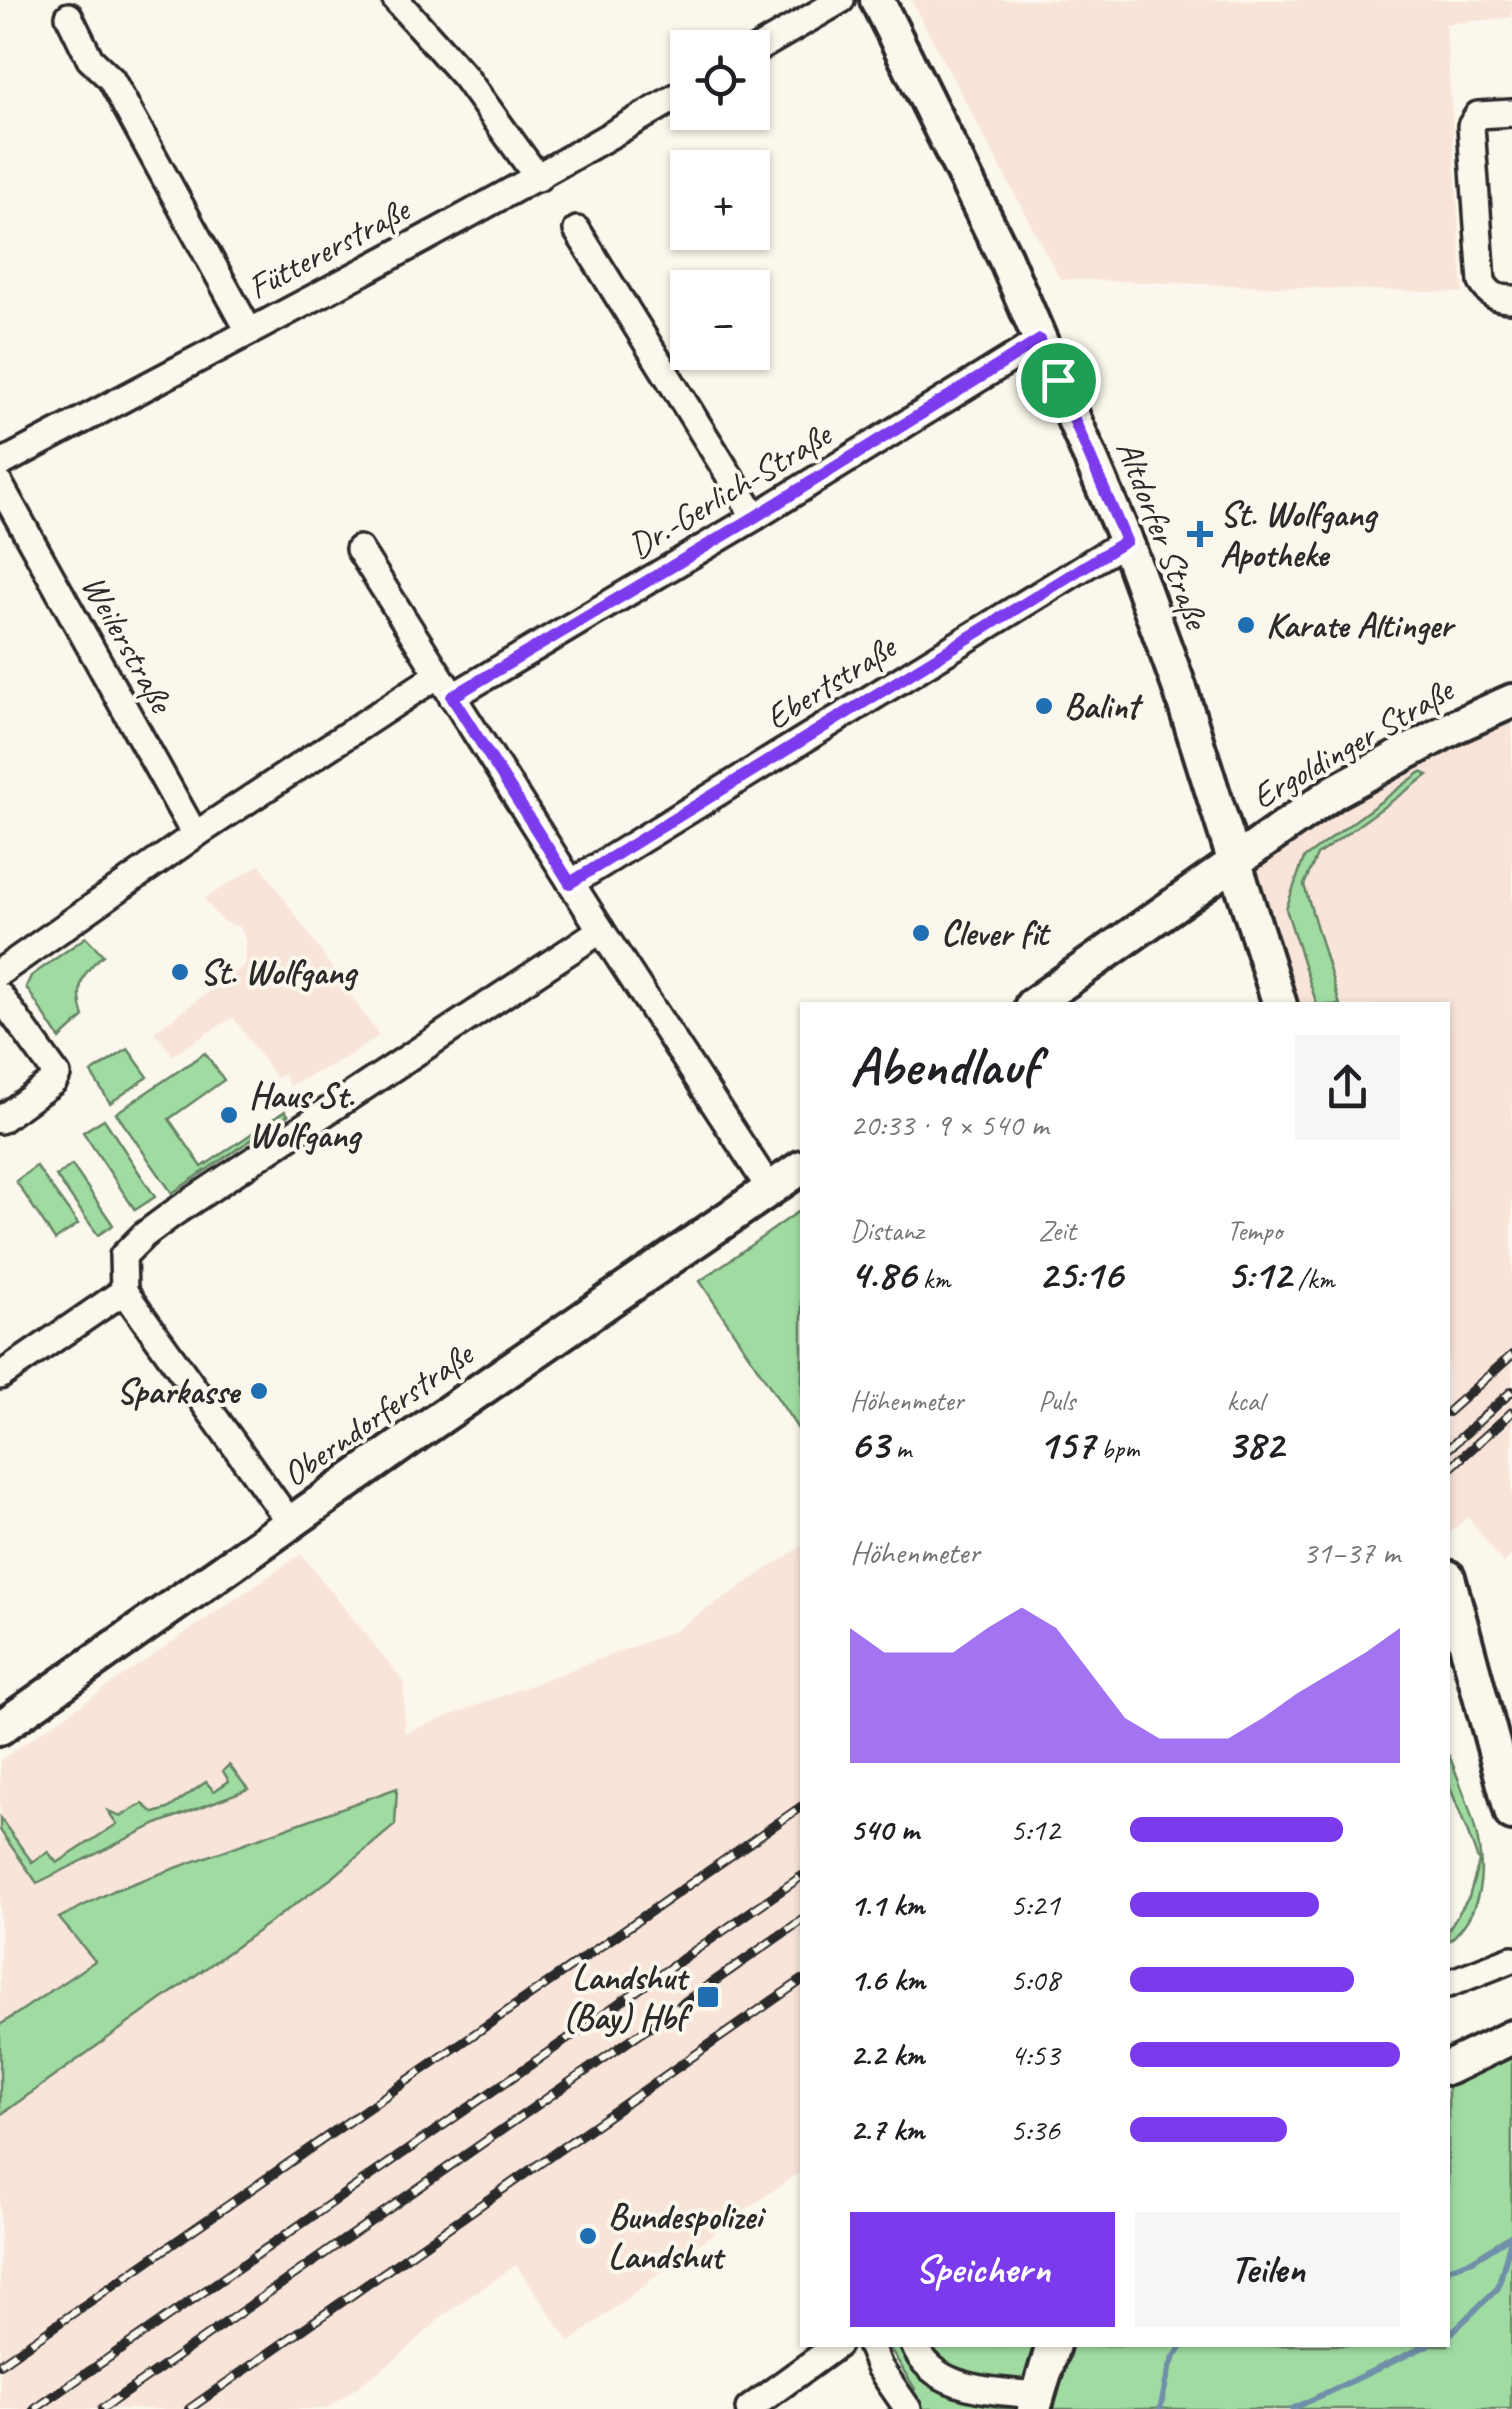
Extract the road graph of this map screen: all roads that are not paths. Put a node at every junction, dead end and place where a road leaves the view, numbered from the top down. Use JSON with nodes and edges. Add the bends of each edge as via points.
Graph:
{"nodes":[{"id":1,"x":396,"y":0,"type":"edge"},
{"id":2,"x":841,"y":0,"type":"edge"},
{"id":3,"x":877,"y":0,"type":"edge"},
{"id":4,"x":69,"y":16,"type":"dead end"},
{"id":5,"x":770,"y":41,"type":"edge"},
{"id":6,"x":670,"y":101,"type":"edge"},
{"id":7,"x":1512,"y":113,"type":"edge"},
{"id":8,"x":538,"y":178,"type":"junction"},
{"id":9,"x":577,"y":230,"type":"dead end"},
{"id":10,"x":1512,"y":299,"type":"edge"},
{"id":11,"x":248,"y":331,"type":"junction"},
{"id":12,"x":1040,"y":340,"type":"junction"},
{"id":13,"x":0,"y":464,"type":"edge"},
{"id":14,"x":0,"y":485,"type":"edge"},
{"id":15,"x":755,"y":517,"type":"junction"},
{"id":16,"x":1126,"y":541,"type":"junction"},
{"id":17,"x":360,"y":549,"type":"dead end"},
{"id":18,"x":445,"y":686,"type":"junction"},
{"id":19,"x":1512,"y":701,"type":"edge"},
{"id":20,"x":195,"y":836,"type":"junction"},
{"id":21,"x":1236,"y":860,"type":"junction"},
{"id":22,"x":570,"y":883,"type":"junction"},
{"id":23,"x":600,"y":930,"type":"junction"},
{"id":24,"x":0,"y":972,"type":"edge"},
{"id":25,"x":1063,"y":995,"type":"edge"},
{"id":26,"x":0,"y":996,"type":"edge"},
{"id":27,"x":1279,"y":1002,"type":"edge"},
{"id":28,"x":0,"y":1120,"type":"edge"},
{"id":29,"x":800,"y":1168,"type":"edge"},
{"id":30,"x":770,"y":1189,"type":"junction"},
{"id":31,"x":124,"y":1291,"type":"junction"},
{"id":32,"x":0,"y":1376,"type":"edge"},
{"id":33,"x":291,"y":1524,"type":"junction"},
{"id":34,"x":1450,"y":1584,"type":"edge"},
{"id":35,"x":0,"y":1728,"type":"edge"},
{"id":36,"x":1512,"y":1814,"type":"edge"},
{"id":37,"x":1512,"y":1959,"type":"edge"},
{"id":38,"x":1450,"y":1983,"type":"edge"},
{"id":39,"x":1512,"y":2037,"type":"edge"},
{"id":40,"x":1450,"y":2067,"type":"edge"},
{"id":41,"x":834,"y":2347,"type":"edge"},
{"id":42,"x":871,"y":2347,"type":"edge"},
{"id":43,"x":915,"y":2347,"type":"edge"},
{"id":44,"x":1052,"y":2347,"type":"edge"},
{"id":45,"x":1035,"y":2402,"type":"edge"},
{"id":46,"x":905,"y":2404,"type":"edge"},
{"id":47,"x":749,"y":2409,"type":"edge"}],
"edges":[{"from":1,"to":8,"type":"street","via":[[465,77]]},
{"from":2,"to":5,"type":"street"},
{"from":3,"to":12,"type":"main road","name":"Altdorfer Straße"},
{"from":4,"to":11,"type":"street","via":[[90,60],[111,79]]},
{"from":6,"to":8,"type":"street","name":"Füttererstraße"},
{"from":7,"to":10,"type":"street","via":[[1474,118],[1471,126],[1482,282],[1488,293]]},
{"from":8,"to":11,"type":"street","name":"Füttererstraße"},
{"from":9,"to":15,"type":"street"},
{"from":11,"to":13,"type":"street","name":"Füttererstraße"},
{"from":12,"to":15,"type":"street","name":"Dr.-Gerlich-Straße"},
{"from":12,"to":16,"type":"main road","name":"Altdorfer Straße"},
{"from":14,"to":20,"type":"street","name":"Weilerstraße"},
{"from":15,"to":18,"type":"street","name":"Dr.-Gerlich-Straße"},
{"from":16,"to":21,"type":"main road","name":"Altdorfer Straße"},
{"from":16,"to":22,"type":"street","name":"Ebertstraße"},
{"from":17,"to":18,"type":"street"},
{"from":18,"to":20,"type":"street","name":"Dr.-Gerlich-Straße"},
{"from":18,"to":22,"type":"street"},
{"from":19,"to":21,"type":"main road","name":"Ergoldinger Straße","via":[[1334,792]]},
{"from":20,"to":24,"type":"street","name":"Dr.-Gerlich-Straße"},
{"from":21,"to":25,"type":"main road"},
{"from":21,"to":27,"type":"main road","name":"Altdorfer Straße"},
{"from":22,"to":23,"type":"street"},
{"from":23,"to":30,"type":"street"},
{"from":23,"to":31,"type":"street","via":[[144,1235],[123,1256]]},
{"from":26,"to":28,"type":"street","via":[[57,1075]]},
{"from":29,"to":30,"type":"main road","name":"Oberndorferstraße"},
{"from":30,"to":33,"type":"main road","name":"Oberndorferstraße"},
{"from":31,"to":32,"type":"street"},
{"from":31,"to":33,"type":"street"},
{"from":33,"to":35,"type":"main road","name":"Oberndorferstraße"},
{"from":34,"to":36,"type":"main road"},
{"from":37,"to":38,"type":"street"},
{"from":39,"to":40,"type":"main road"},
{"from":41,"to":47,"type":"street"},
{"from":42,"to":46,"type":"street"},
{"from":43,"to":45,"type":"street","via":[[936,2373]]},
{"from":44,"to":45,"type":"main road"}]}
